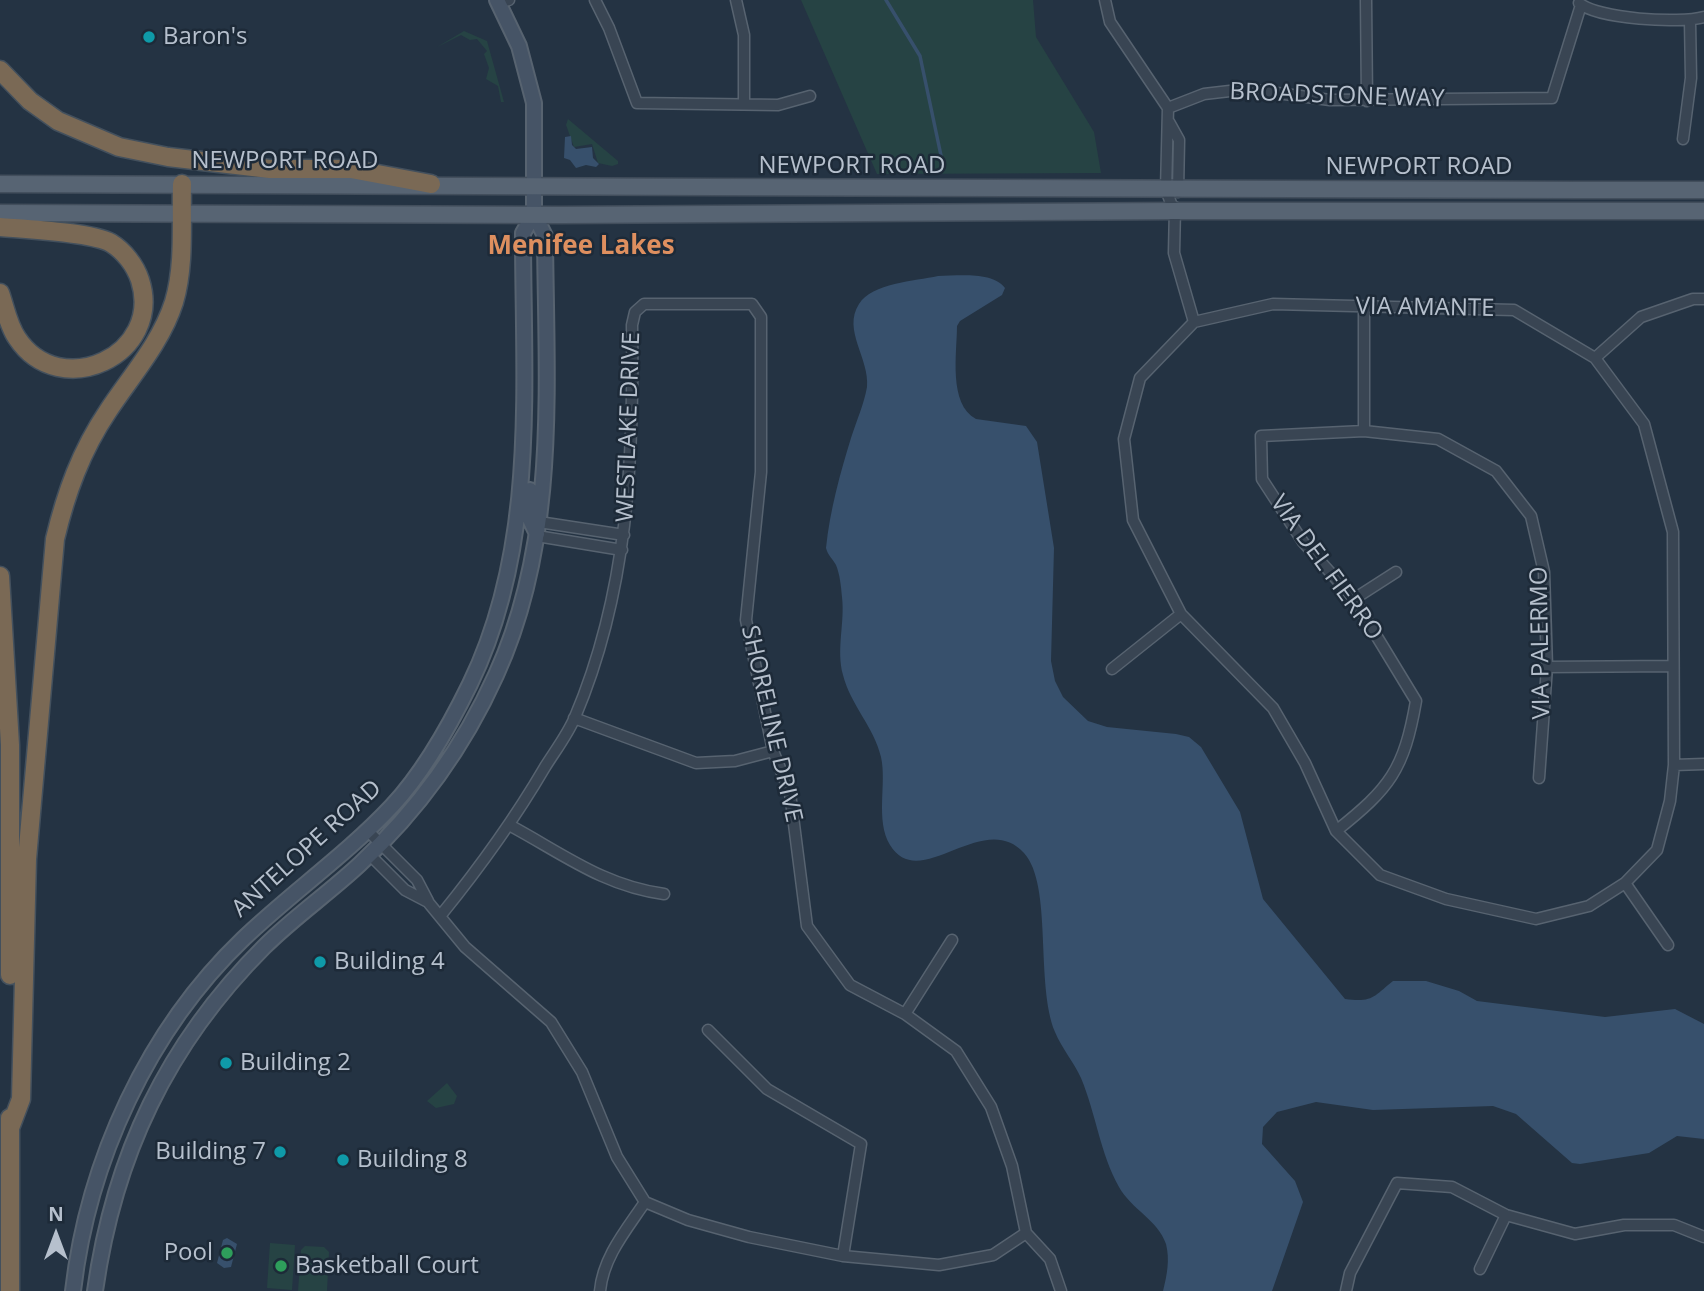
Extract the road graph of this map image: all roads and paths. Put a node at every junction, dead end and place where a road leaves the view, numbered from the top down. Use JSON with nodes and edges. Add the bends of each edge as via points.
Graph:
{"nodes":[{"id":1,"x":595,"y":0,"type":"edge"},
{"id":2,"x":736,"y":0,"type":"edge"},
{"id":3,"x":1105,"y":0,"type":"edge"},
{"id":4,"x":1366,"y":0,"type":"edge"},
{"id":5,"x":502,"y":1,"type":"edge"},
{"id":6,"x":1579,"y":3,"type":"edge"},
{"id":7,"x":1704,"y":17,"type":"edge"},
{"id":8,"x":1690,"y":21,"type":"junction"},
{"id":9,"x":0,"y":70,"type":"edge"},
{"id":10,"x":810,"y":96,"type":"dead end"},
{"id":11,"x":1367,"y":100,"type":"junction"},
{"id":12,"x":744,"y":104,"type":"junction"},
{"id":13,"x":1168,"y":108,"type":"junction"},
{"id":14,"x":1683,"y":139,"type":"dead end"},
{"id":15,"x":0,"y":184,"type":"edge"},
{"id":16,"x":182,"y":184,"type":"junction"},
{"id":17,"x":430,"y":184,"type":"junction"},
{"id":18,"x":534,"y":186,"type":"junction"},
{"id":19,"x":1172,"y":190,"type":"junction"},
{"id":20,"x":1704,"y":190,"type":"edge"},
{"id":21,"x":1174,"y":211,"type":"junction"},
{"id":22,"x":1704,"y":211,"type":"edge"},
{"id":23,"x":181,"y":213,"type":"junction"},
{"id":24,"x":534,"y":215,"type":"junction"},
{"id":25,"x":6,"y":220,"type":"edge"},
{"id":26,"x":0,"y":293,"type":"edge"},
{"id":27,"x":1704,"y":299,"type":"edge"},
{"id":28,"x":1364,"y":307,"type":"junction"},
{"id":29,"x":759,"y":310,"type":"joint"},
{"id":30,"x":1194,"y":323,"type":"junction"},
{"id":31,"x":1595,"y":358,"type":"junction"},
{"id":32,"x":523,"y":431,"type":"junction"},
{"id":33,"x":1364,"y":431,"type":"junction"},
{"id":34,"x":1261,"y":436,"type":"joint"},
{"id":35,"x":518,"y":520,"type":"junction"},
{"id":36,"x":538,"y":529,"type":"junction"},
{"id":37,"x":624,"y":535,"type":"junction"},
{"id":38,"x":622,"y":550,"type":"junction"},
{"id":39,"x":1396,"y":572,"type":"dead end"},
{"id":40,"x":0,"y":576,"type":"edge"},
{"id":41,"x":1354,"y":599,"type":"junction"},
{"id":42,"x":1181,"y":614,"type":"junction"},
{"id":43,"x":510,"y":638,"type":"junction"},
{"id":44,"x":1672,"y":666,"type":"junction"},
{"id":45,"x":1547,"y":667,"type":"junction"},
{"id":46,"x":1112,"y":669,"type":"dead end"},
{"id":47,"x":575,"y":719,"type":"junction"},
{"id":48,"x":773,"y":751,"type":"junction"},
{"id":49,"x":1704,"y":764,"type":"edge"},
{"id":50,"x":1674,"y":765,"type":"junction"},
{"id":51,"x":1539,"y":778,"type":"dead end"},
{"id":52,"x":511,"y":826,"type":"junction"},
{"id":53,"x":368,"y":831,"type":"junction"},
{"id":54,"x":1336,"y":831,"type":"junction"},
{"id":55,"x":381,"y":844,"type":"junction"},
{"id":56,"x":370,"y":855,"type":"junction"},
{"id":57,"x":1625,"y":883,"type":"junction"},
{"id":58,"x":664,"y":894,"type":"dead end"},
{"id":59,"x":428,"y":902,"type":"junction"},
{"id":60,"x":441,"y":915,"type":"junction"},
{"id":61,"x":952,"y":940,"type":"dead end"},
{"id":62,"x":1668,"y":945,"type":"dead end"},
{"id":63,"x":905,"y":1014,"type":"junction"},
{"id":64,"x":708,"y":1030,"type":"dead end"},
{"id":65,"x":10,"y":1128,"type":"junction"},
{"id":66,"x":645,"y":1202,"type":"junction"},
{"id":67,"x":1506,"y":1215,"type":"junction"},
{"id":68,"x":1026,"y":1233,"type":"junction"},
{"id":69,"x":1704,"y":1237,"type":"edge"},
{"id":70,"x":843,"y":1256,"type":"junction"},
{"id":71,"x":1480,"y":1269,"type":"dead end"},
{"id":72,"x":10,"y":1291,"type":"edge"},
{"id":73,"x":73,"y":1291,"type":"edge"},
{"id":74,"x":94,"y":1291,"type":"edge"},
{"id":75,"x":600,"y":1291,"type":"edge"},
{"id":76,"x":1061,"y":1291,"type":"edge"},
{"id":77,"x":1346,"y":1291,"type":"edge"}],
"edges":[{"from":1,"to":12,"type":"street","via":[[637,103]]},
{"from":2,"to":12,"type":"street","via":[[744,35]]},
{"from":3,"to":13,"type":"street","via":[[1110,22]]},
{"from":4,"to":11,"type":"street"},
{"from":5,"to":18,"type":"main road","name":"ANTELOPE ROAD","via":[[534,103]]},
{"from":6,"to":8,"type":"street","via":[[1631,18]]},
{"from":6,"to":11,"type":"street","name":"BROADSTONE WAY","via":[[1552,97]]},
{"from":7,"to":8,"type":"street"},
{"from":8,"to":14,"type":"street","via":[[1691,78]]},
{"from":9,"to":17,"type":"highway","via":[[58,121],[119,147],[270,169],[351,169]]},
{"from":10,"to":12,"type":"street","via":[[778,105]]},
{"from":11,"to":13,"type":"street","name":"BROADSTONE WAY","via":[[1247,89],[1204,94]]},
{"from":13,"to":19,"type":"street","via":[[1165,138]]},
{"from":15,"to":16,"type":"main road","name":"NEWPORT ROAD"},
{"from":16,"to":17,"type":"main road","name":"NEWPORT ROAD"},
{"from":16,"to":23,"type":"highway"},
{"from":17,"to":18,"type":"main road","name":"NEWPORT ROAD"},
{"from":18,"to":19,"type":"main road","name":"NEWPORT ROAD"},
{"from":18,"to":24,"type":"main road","name":"ANTELOPE ROAD"},
{"from":19,"to":20,"type":"main road","name":"NEWPORT ROAD"},
{"from":19,"to":21,"type":"street"},
{"from":21,"to":22,"type":"main road","name":"NEWPORT ROAD"},
{"from":21,"to":24,"type":"main road","name":"NEWPORT ROAD"},
{"from":21,"to":30,"type":"street","via":[[1174,253]]},
{"from":23,"to":24,"type":"main road","name":"NEWPORT ROAD"},
{"from":23,"to":25,"type":"main road","name":"NEWPORT ROAD"},
{"from":23,"to":65,"type":"highway","via":[[178,283],[169,315],[84,450],[55,540],[27,859],[21,1099]]},
{"from":24,"to":32,"type":"main road","name":"ANTELOPE ROAD","via":[[523,233]]},
{"from":24,"to":36,"type":"main road","name":"ANTELOPE ROAD","via":[[545,236],[546,438]]},
{"from":25,"to":26,"type":"highway","via":[[112,243],[138,276],[143,301],[130,341],[110,360],[87,368],[59,368],[37,358],[18,340]]},
{"from":27,"to":31,"type":"street","via":[[1641,317]]},
{"from":28,"to":30,"type":"street","name":"VIA AMANTE","via":[[1273,304]]},
{"from":28,"to":31,"type":"street","name":"VIA AMANTE","via":[[1514,310]]},
{"from":28,"to":33,"type":"street"},
{"from":29,"to":37,"type":"street","name":"WESTLAKE DRIVE","via":[[752,304],[644,304],[635,312],[632,448]]},
{"from":29,"to":48,"type":"street","name":"SHORELINE DRIVE","via":[[761,472],[746,620]]},
{"from":30,"to":42,"type":"street","via":[[1140,378],[1124,439],[1133,520]]},
{"from":31,"to":44,"type":"street","name":"VIA AMANTE","via":[[1644,424],[1673,532]]},
{"from":32,"to":35,"type":"main road","name":"ANTELOPE ROAD"},
{"from":32,"to":36,"type":"main road","via":[[533,451],[528,515]]},
{"from":33,"to":34,"type":"street","name":"VIA PALERMO"},
{"from":33,"to":45,"type":"street","name":"VIA PALERMO","via":[[1438,439],[1496,471],[1531,516],[1544,572]]},
{"from":34,"to":41,"type":"street","name":"VIA DEL FIERRO","via":[[1262,479],[1303,542]]},
{"from":35,"to":43,"type":"main road","via":[[525,543],[508,621]]},
{"from":35,"to":53,"type":"main road","name":"ANTELOPE ROAD","via":[[502,598],[470,684],[424,762]]},
{"from":36,"to":37,"type":"street"},
{"from":36,"to":38,"type":"street"},
{"from":36,"to":43,"type":"main road","name":"ANTELOPE ROAD"},
{"from":37,"to":38,"type":"street","name":"WESTLAKE DRIVE"},
{"from":38,"to":47,"type":"street","name":"WESTLAKE DRIVE","via":[[611,613]]},
{"from":39,"to":41,"type":"street"},
{"from":40,"to":65,"type":"highway","via":[[11,792]]},
{"from":41,"to":54,"type":"street","name":"VIA DEL FIERRO","via":[[1416,701],[1399,768],[1375,800]]},
{"from":42,"to":46,"type":"street"},
{"from":42,"to":54,"type":"street","via":[[1273,708]]},
{"from":43,"to":55,"type":"main road","name":"ANTELOPE ROAD","via":[[459,744]]},
{"from":44,"to":45,"type":"street"},
{"from":44,"to":50,"type":"street","name":"VIA AMANTE"},
{"from":45,"to":51,"type":"street","name":"VIA PALERMO"},
{"from":47,"to":48,"type":"street","via":[[696,763],[736,761]]},
{"from":47,"to":52,"type":"street","name":"WESTLAKE DRIVE"},
{"from":48,"to":63,"type":"street","name":"SHORELINE DRIVE","via":[[790,793],[807,926],[850,985]]},
{"from":49,"to":50,"type":"street"},
{"from":50,"to":57,"type":"street","name":"VIA AMANTE","via":[[1657,850]]},
{"from":52,"to":58,"type":"street","via":[[590,872],[632,890]]},
{"from":52,"to":60,"type":"street","name":"WESTLAKE DRIVE"},
{"from":53,"to":55,"type":"street"},
{"from":53,"to":73,"type":"main road","name":"ANTELOPE ROAD","via":[[244,938],[207,977],[158,1046],[129,1098],[99,1171]]},
{"from":54,"to":57,"type":"street","name":"VIA AMANTE","via":[[1380,875],[1446,899],[1536,919],[1590,906]]},
{"from":55,"to":56,"type":"main road","name":"ANTELOPE ROAD"},
{"from":55,"to":59,"type":"street","via":[[417,880]]},
{"from":56,"to":59,"type":"street","via":[[405,890]]},
{"from":56,"to":74,"type":"main road","name":"ANTELOPE ROAD","via":[[256,956],[212,1004],[167,1070],[121,1170]]},
{"from":57,"to":62,"type":"street"},
{"from":59,"to":60,"type":"street"},
{"from":60,"to":66,"type":"street","via":[[465,947],[551,1022],[582,1072],[617,1157]]},
{"from":61,"to":63,"type":"street"},
{"from":63,"to":68,"type":"street","name":"SHORELINE DRIVE","via":[[956,1051],[991,1107],[1012,1166]]},
{"from":64,"to":70,"type":"street","via":[[767,1089],[861,1144]]},
{"from":65,"to":72,"type":"highway"},
{"from":66,"to":70,"type":"street","via":[[688,1220]]},
{"from":66,"to":75,"type":"street","via":[[613,1250]]},
{"from":67,"to":69,"type":"street","via":[[1574,1234],[1624,1225],[1674,1225]]},
{"from":67,"to":71,"type":"street"},
{"from":67,"to":77,"type":"street","via":[[1452,1187],[1397,1183],[1350,1273]]},
{"from":68,"to":70,"type":"street","via":[[993,1255],[939,1265]]},
{"from":68,"to":76,"type":"street","via":[[1050,1259]]}]}
